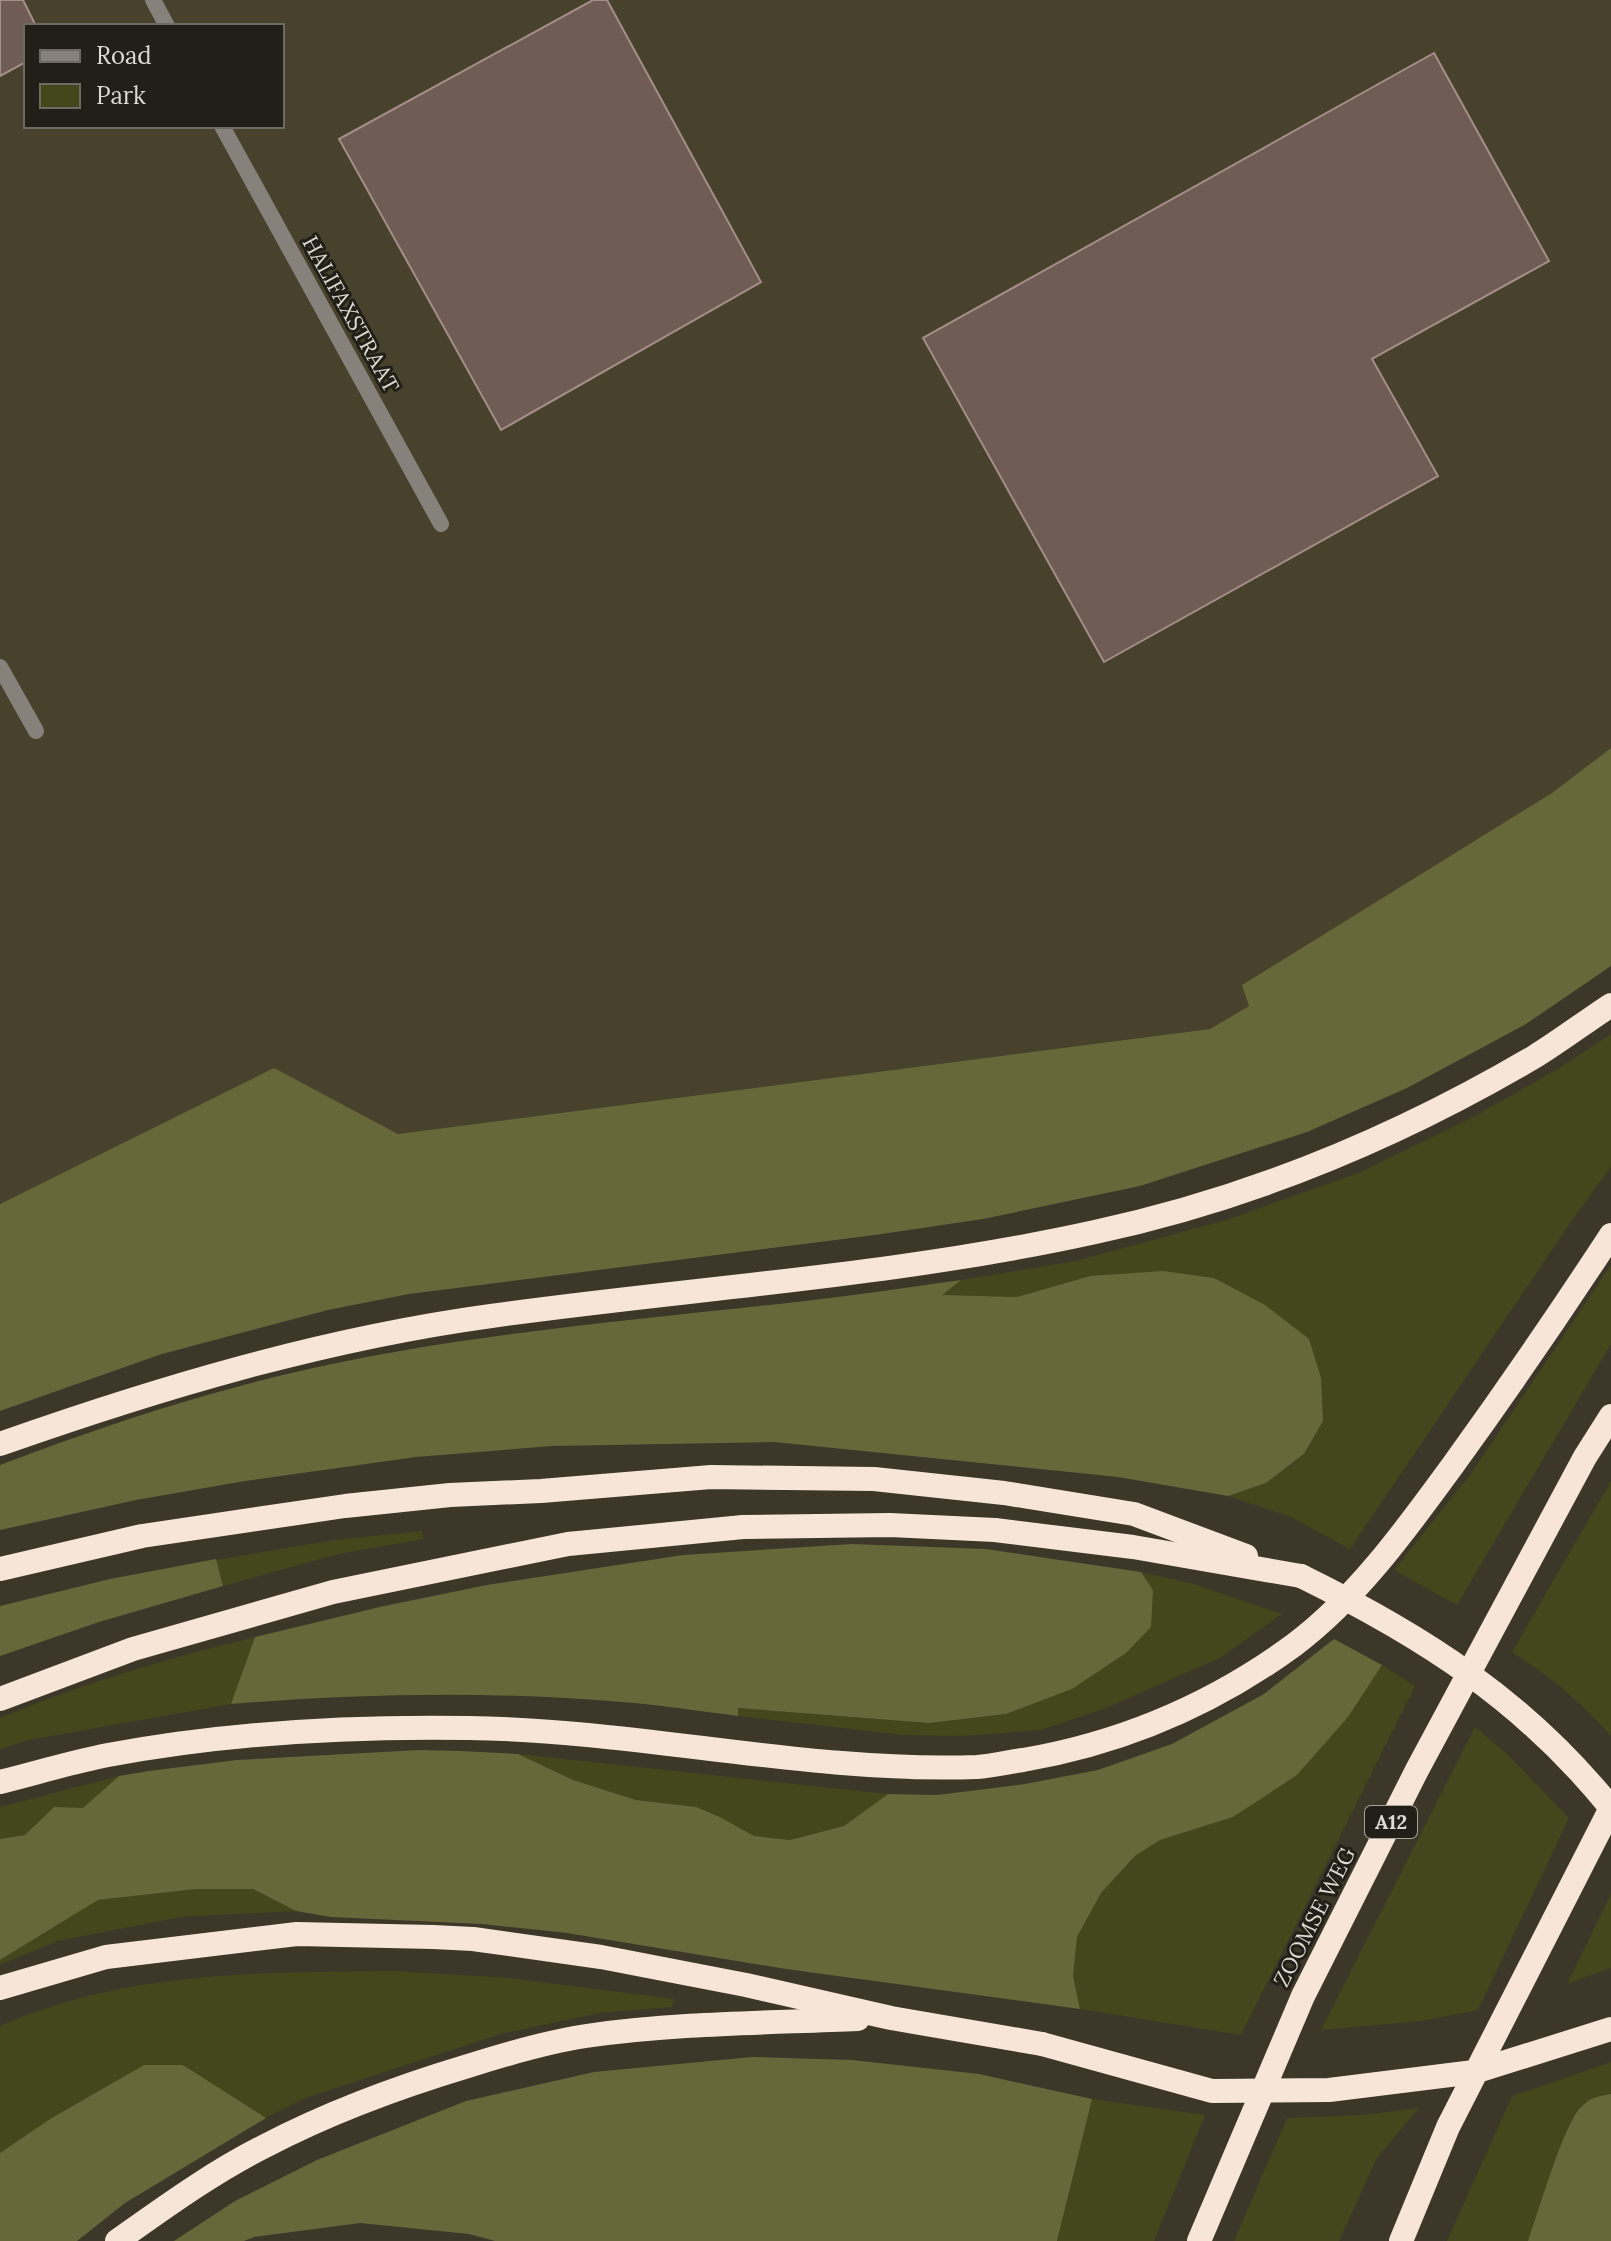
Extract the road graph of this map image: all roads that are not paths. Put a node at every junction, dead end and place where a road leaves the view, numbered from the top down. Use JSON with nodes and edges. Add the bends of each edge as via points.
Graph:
{"nodes":[{"id":1,"x":153,"y":0,"type":"edge"},
{"id":2,"x":166,"y":24,"type":"edge"},
{"id":3,"x":223,"y":128,"type":"edge"},
{"id":4,"x":441,"y":524,"type":"dead end"},
{"id":5,"x":0,"y":667,"type":"edge"},
{"id":6,"x":36,"y":731,"type":"dead end"},
{"id":7,"x":1611,"y":1005,"type":"edge"},
{"id":8,"x":1611,"y":1235,"type":"edge"},
{"id":9,"x":1611,"y":1416,"type":"edge"},
{"id":10,"x":0,"y":1444,"type":"edge"},
{"id":11,"x":0,"y":1569,"type":"edge"},
{"id":12,"x":1301,"y":1576,"type":"junction"},
{"id":13,"x":0,"y":1699,"type":"edge"},
{"id":14,"x":0,"y":1782,"type":"edge"},
{"id":15,"x":1611,"y":1808,"type":"edge"},
{"id":16,"x":0,"y":1988,"type":"edge"},
{"id":17,"x":891,"y":2018,"type":"junction"},
{"id":18,"x":1611,"y":2029,"type":"edge"},
{"id":19,"x":117,"y":2241,"type":"edge"},
{"id":20,"x":1199,"y":2241,"type":"edge"},
{"id":21,"x":1401,"y":2241,"type":"edge"}],
"edges":[{"from":1,"to":2,"type":"street"},
{"from":3,"to":4,"type":"street","name":"HALIFAXSTRAAT"},
{"from":5,"to":6,"type":"street"},
{"from":7,"to":10,"type":"highway","via":[[1436,1111],[1336,1156],[1193,1206],[1097,1232],[960,1257],[489,1316],[380,1336],[122,1401]]},
{"from":8,"to":14,"type":"highway","via":[[1521,1372],[1367,1576],[1296,1643],[1237,1682],[1180,1714],[1076,1751],[981,1767],[857,1765],[591,1736],[470,1728],[342,1730],[123,1753]]},
{"from":9,"to":20,"type":"highway","name":"ZOOMSE WEG","number":"A12","via":[[1425,1756],[1303,1996]]},
{"from":11,"to":12,"type":"highway","via":[[142,1536],[345,1506],[711,1477],[874,1479],[1134,1514]]},
{"from":12,"to":13,"type":"highway","via":[[995,1530],[743,1527],[568,1544],[333,1592],[133,1649]]},
{"from":12,"to":15,"type":"highway","bridge":true,"via":[[1432,1647],[1507,1701],[1577,1766]]},
{"from":15,"to":21,"type":"highway","via":[[1448,2127]]},
{"from":16,"to":17,"type":"highway","via":[[106,1957],[297,1934],[346,1934],[473,1939],[601,1957]]},
{"from":17,"to":18,"type":"highway","bridge":true,"via":[[1042,2044],[1212,2091],[1329,2090],[1474,2072]]},
{"from":17,"to":19,"type":"highway","via":[[662,2027],[583,2036],[504,2055],[346,2108],[265,2146]]}]}
